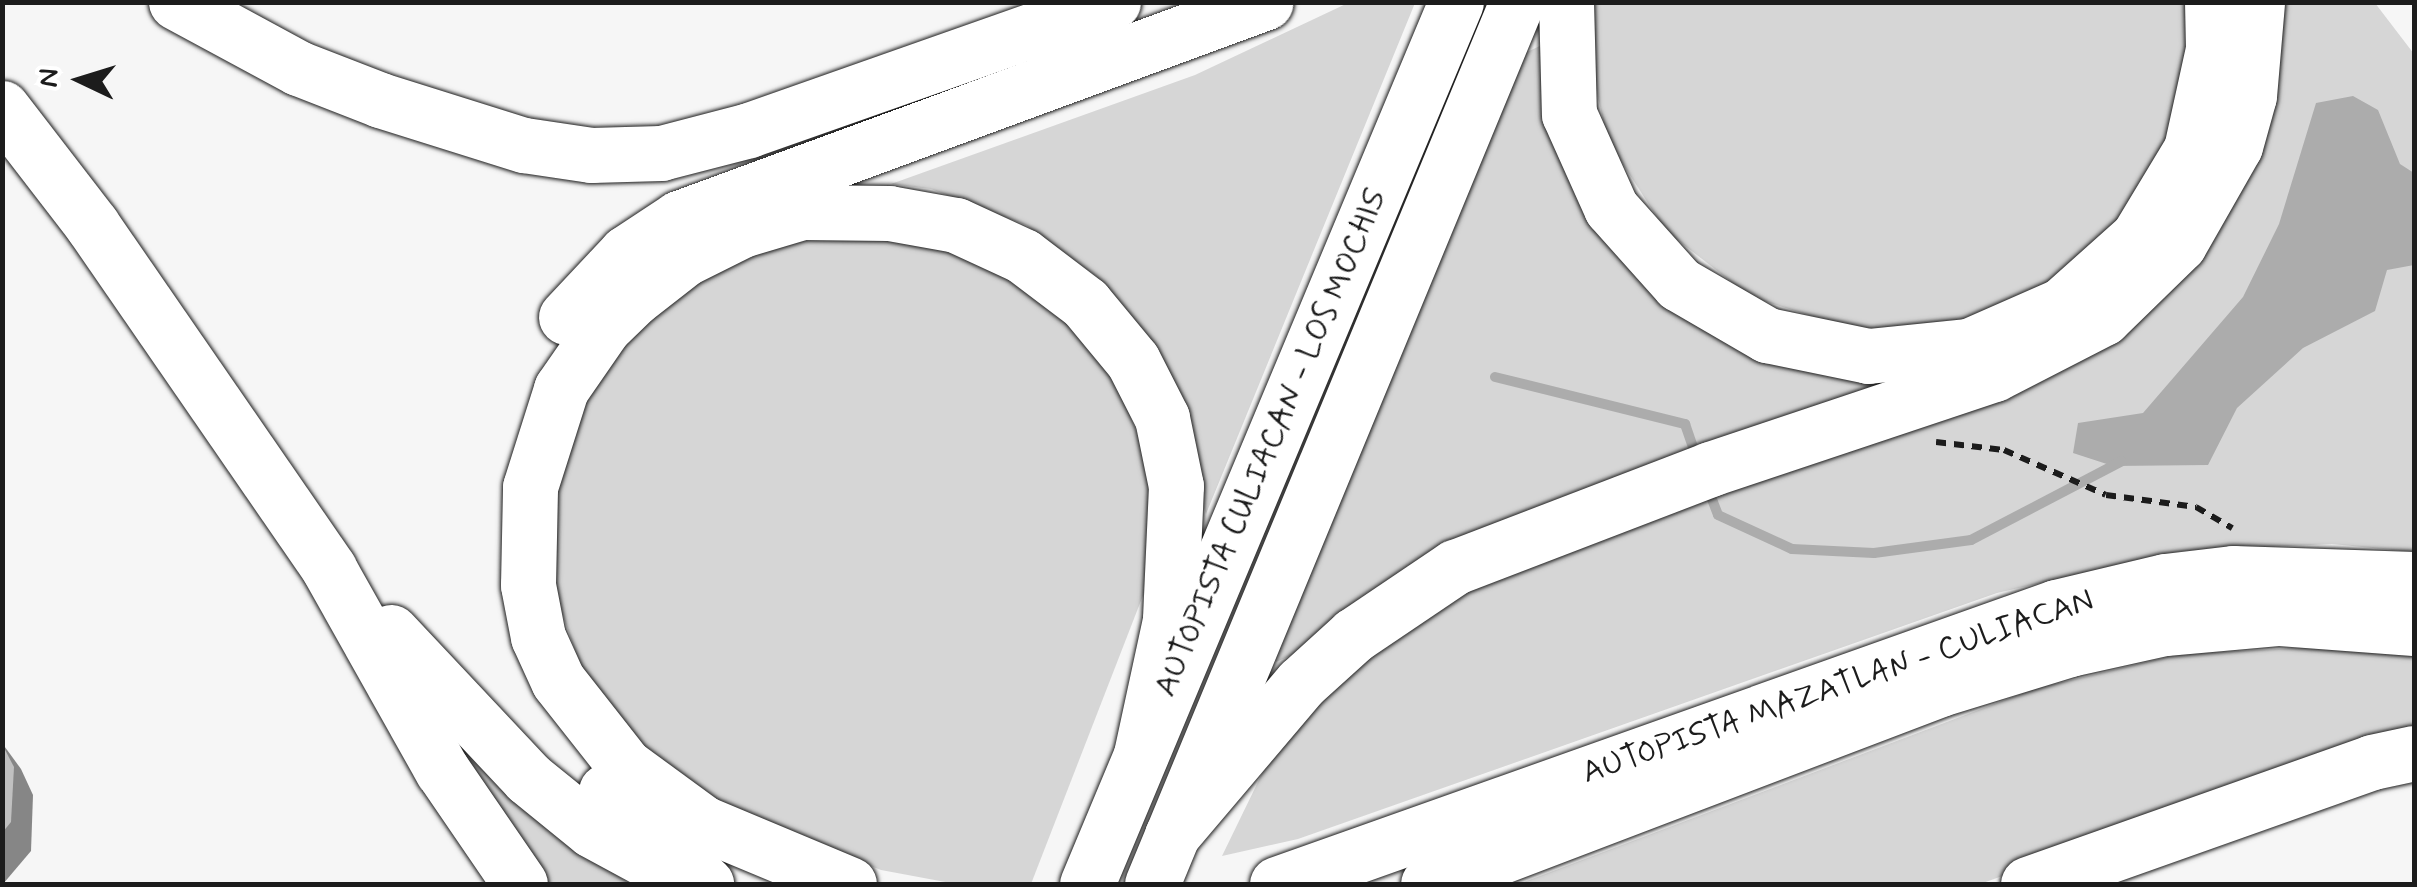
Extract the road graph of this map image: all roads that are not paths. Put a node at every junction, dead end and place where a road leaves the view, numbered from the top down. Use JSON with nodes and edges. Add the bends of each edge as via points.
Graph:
{"nodes":[{"id":1,"x":176,"y":2,"type":"edge"},
{"id":2,"x":1113,"y":2,"type":"edge"},
{"id":3,"x":1266,"y":2,"type":"edge"},
{"id":4,"x":1456,"y":2,"type":"edge"},
{"id":5,"x":1517,"y":2,"type":"edge"},
{"id":6,"x":1566,"y":2,"type":"edge"},
{"id":7,"x":2212,"y":2,"type":"edge"},
{"id":8,"x":2257,"y":2,"type":"edge"},
{"id":9,"x":2,"y":108,"type":"edge"},
{"id":10,"x":329,"y":570,"type":"junction"},
{"id":11,"x":2414,"y":579,"type":"edge"},
{"id":12,"x":2414,"y":628,"type":"edge"},
{"id":13,"x":2414,"y":753,"type":"edge"},
{"id":14,"x":1141,"y":754,"type":"junction"},
{"id":15,"x":1172,"y":834,"type":"junction"},
{"id":16,"x":520,"y":884,"type":"edge"},
{"id":17,"x":702,"y":884,"type":"edge"},
{"id":18,"x":848,"y":884,"type":"edge"},
{"id":19,"x":1088,"y":884,"type":"edge"},
{"id":20,"x":1152,"y":884,"type":"edge"},
{"id":21,"x":1278,"y":884,"type":"edge"},
{"id":22,"x":1428,"y":884,"type":"edge"},
{"id":23,"x":2028,"y":884,"type":"edge"}],
"edges":[{"from":1,"to":2,"type":"highway","via":[[298,68],[380,100],[524,144],[591,154],[661,152],[748,130]]},
{"from":3,"to":17,"type":"highway","via":[[679,218],[626,253],[579,299],[540,352],[514,406],[488,532],[494,598],[511,662],[543,720],[584,771]]},
{"from":4,"to":14,"type":"highway","name":"AUTOPISTA CULIACAN - LOS MOCHIS"},
{"from":5,"to":15,"type":"highway","name":"AUTOPISTA CULIACAN - LOS MOCHIS"},
{"from":6,"to":7,"type":"highway","via":[[1569,114],[1611,208],[1680,284],[1753,326],[1868,356],[1984,339],[2062,305],[2138,237],[2191,149],[2214,49]]},
{"from":8,"to":15,"type":"highway","via":[[2249,96],[2235,146],[2179,244],[2103,318],[1994,374],[1710,469],[1455,567],[1369,623],[1301,683]]},
{"from":9,"to":10,"type":"highway","via":[[92,225]]},
{"from":10,"to":16,"type":"highway","via":[[442,770]]},
{"from":10,"to":17,"type":"highway","via":[[528,778],[592,830]]},
{"from":11,"to":21,"type":"highway","name":"AUTOPISTA MAZATLAN - CULIACAN","via":[[2234,572],[2164,580],[2056,607]]},
{"from":12,"to":22,"type":"highway","name":"AUTOPISTA MAZATLAN - CULIACAN","via":[[2280,618],[2165,628],[2070,648],[1940,689]]},
{"from":13,"to":23,"type":"highway"},
{"from":14,"to":18,"type":"highway","via":[[1170,620],[1176,486],[1162,418],[1133,361],[1070,291],[1023,256],[956,225],[889,213],[802,212],[742,230],[684,259],[634,298],[604,326],[561,389],[530,487],[528,586],[538,637],[558,681],[625,766],[720,832]]},
{"from":14,"to":19,"type":"highway","name":"AUTOPISTA CULIACAN - LOS MOCHIS"},
{"from":15,"to":20,"type":"highway","name":"AUTOPISTA CULIACAN - LOS MOCHIS"}]}
